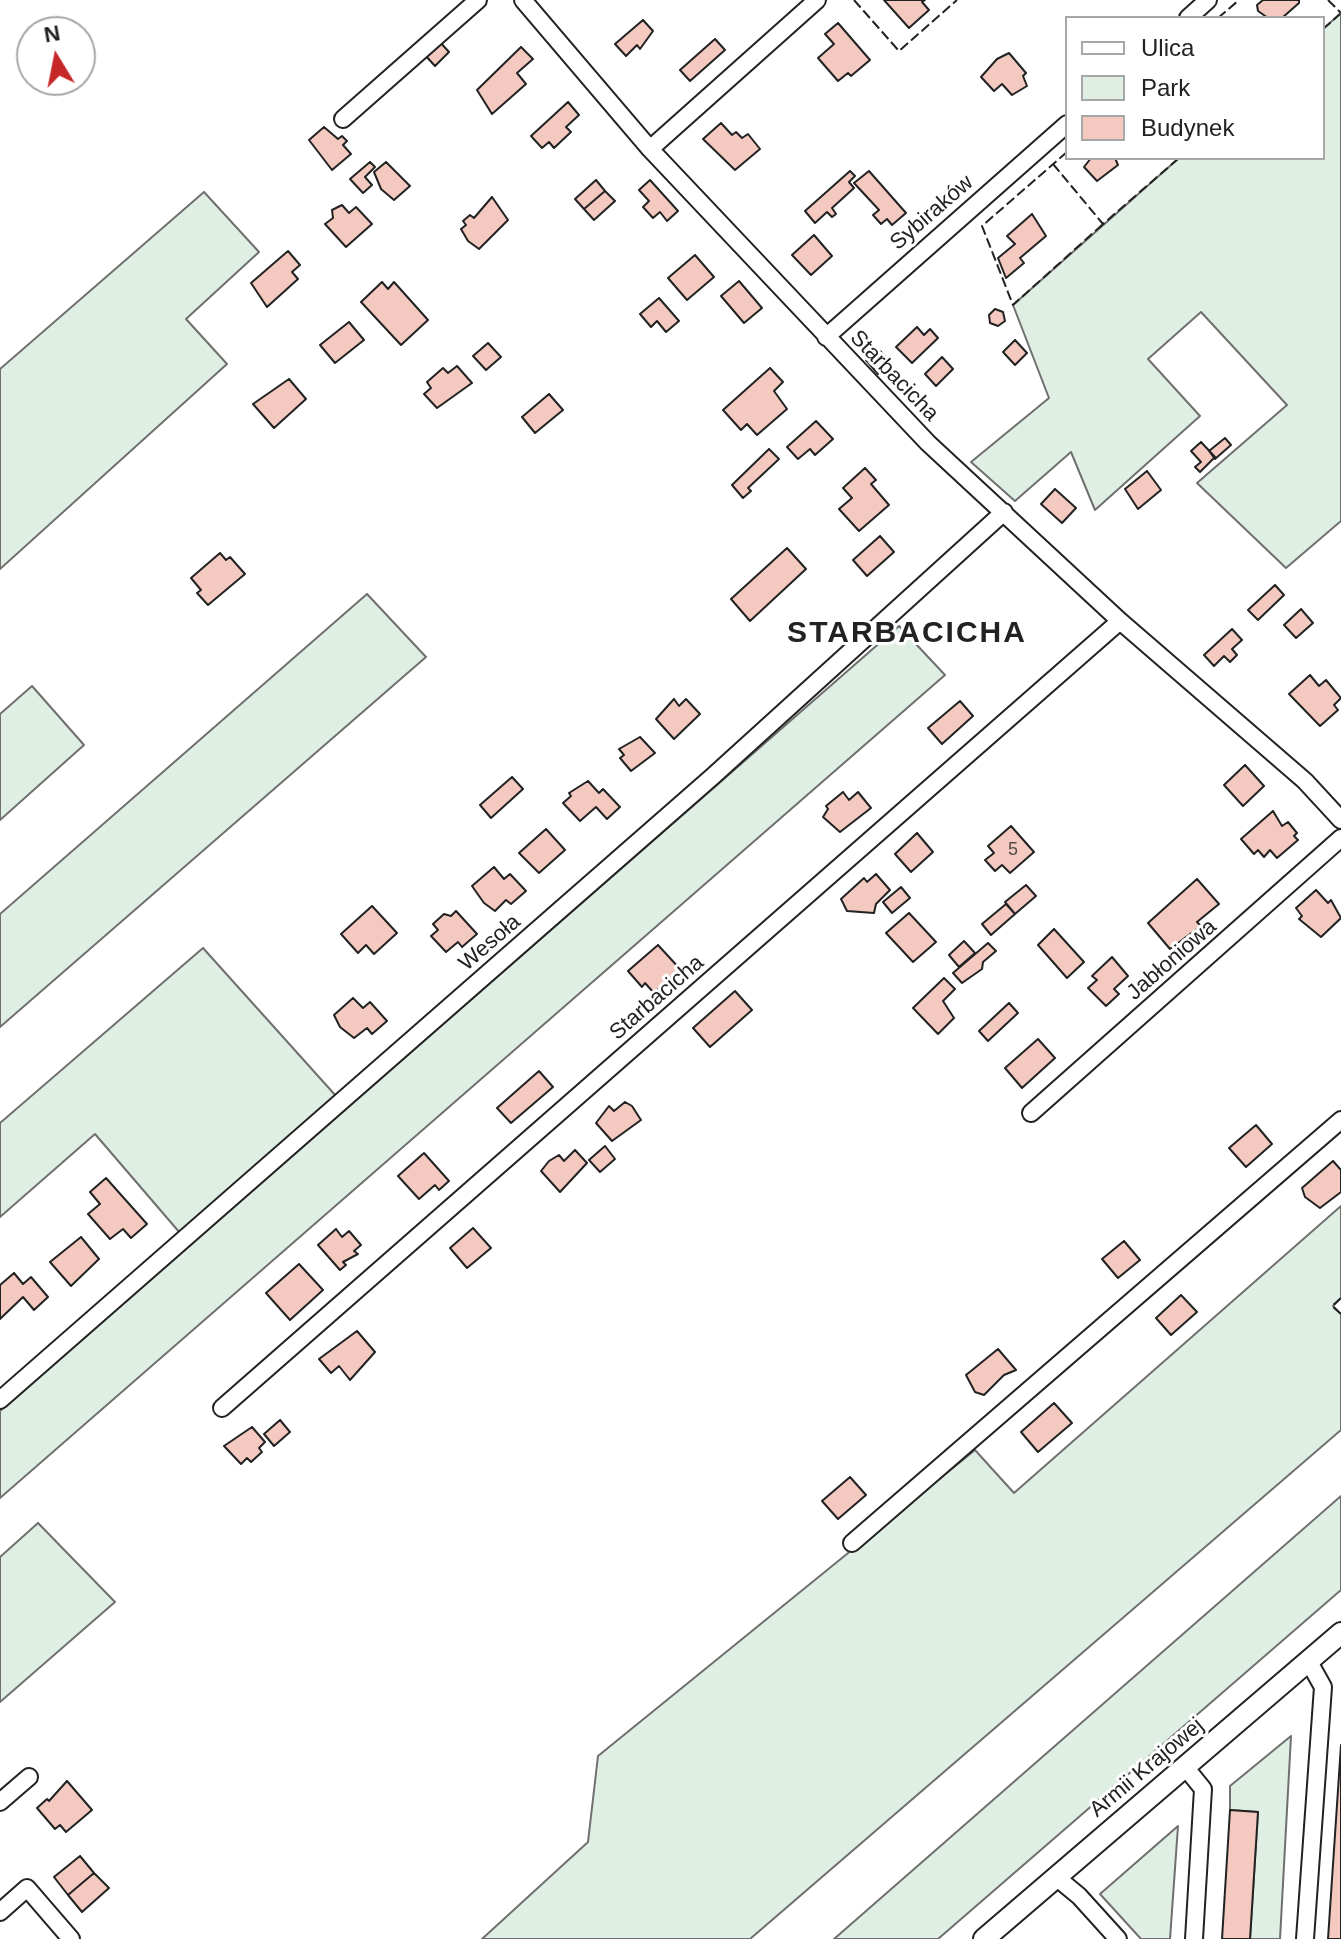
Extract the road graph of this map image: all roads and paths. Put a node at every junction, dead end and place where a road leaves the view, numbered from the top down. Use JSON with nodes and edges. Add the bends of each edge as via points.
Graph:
{"nodes":[{"id":1,"x":478,"y":0,"type":"edge"},
{"id":2,"x":817,"y":0,"type":"edge"},
{"id":3,"x":1208,"y":0,"type":"edge"},
{"id":4,"x":531,"y":3,"type":"edge"},
{"id":5,"x":1190,"y":16,"type":"edge"},
{"id":6,"x":343,"y":119,"type":"dead end"},
{"id":7,"x":1065,"y":126,"type":"edge"},
{"id":8,"x":650,"y":149,"type":"junction"},
{"id":9,"x":826,"y":337,"type":"junction"},
{"id":10,"x":1004,"y":512,"type":"junction"},
{"id":11,"x":1120,"y":621,"type":"junction"},
{"id":12,"x":1341,"y":820,"type":"edge"},
{"id":13,"x":1341,"y":838,"type":"edge"},
{"id":14,"x":1031,"y":1113,"type":"dead end"},
{"id":15,"x":1341,"y":1120,"type":"edge"},
{"id":16,"x":0,"y":1400,"type":"edge"},
{"id":17,"x":222,"y":1408,"type":"dead end"},
{"id":18,"x":852,"y":1543,"type":"dead end"},
{"id":19,"x":1341,"y":1633,"type":"edge"},
{"id":20,"x":1309,"y":1662,"type":"junction"},
{"id":21,"x":1186,"y":1768,"type":"junction"},
{"id":22,"x":29,"y":1777,"type":"dead end"},
{"id":23,"x":0,"y":1802,"type":"edge"},
{"id":24,"x":1056,"y":1877,"type":"junction"},
{"id":25,"x":0,"y":1912,"type":"edge"},
{"id":26,"x":71,"y":1939,"type":"edge"},
{"id":27,"x":984,"y":1939,"type":"edge"},
{"id":28,"x":1118,"y":1939,"type":"edge"},
{"id":29,"x":1194,"y":1939,"type":"edge"},
{"id":30,"x":1305,"y":1939,"type":"edge"}],
"edges":[{"from":1,"to":6,"type":"street"},
{"from":2,"to":8,"type":"street"},
{"from":3,"to":5,"type":"street"},
{"from":4,"to":8,"type":"street","name":"Starbacicha"},
{"from":7,"to":9,"type":"street","name":"Sybiraków"},
{"from":8,"to":9,"type":"street","name":"Starbacicha"},
{"from":9,"to":10,"type":"street","name":"Starbacicha","via":[[928,443]]},
{"from":10,"to":11,"type":"street","name":"Starbacicha"},
{"from":10,"to":16,"type":"street","name":"Wesoła","via":[[724,767]]},
{"from":11,"to":12,"type":"street","name":"Starbacicha","via":[[1305,781]]},
{"from":11,"to":17,"type":"street","name":"Starbacicha"},
{"from":13,"to":14,"type":"street","name":"Jabłoniowa"},
{"from":15,"to":18,"type":"street"},
{"from":19,"to":20,"type":"street","name":"Armii Krajowej"},
{"from":20,"to":21,"type":"street","name":"Armii Krajowej"},
{"from":20,"to":30,"type":"street","via":[[1323,1687]]},
{"from":21,"to":24,"type":"street","name":"Armii Krajowej"},
{"from":21,"to":29,"type":"street","via":[[1203,1789]]},
{"from":22,"to":23,"type":"street"},
{"from":24,"to":27,"type":"street","name":"Armii Krajowej"},
{"from":24,"to":28,"type":"street"},
{"from":25,"to":26,"type":"street","via":[[27,1888]]}]}
